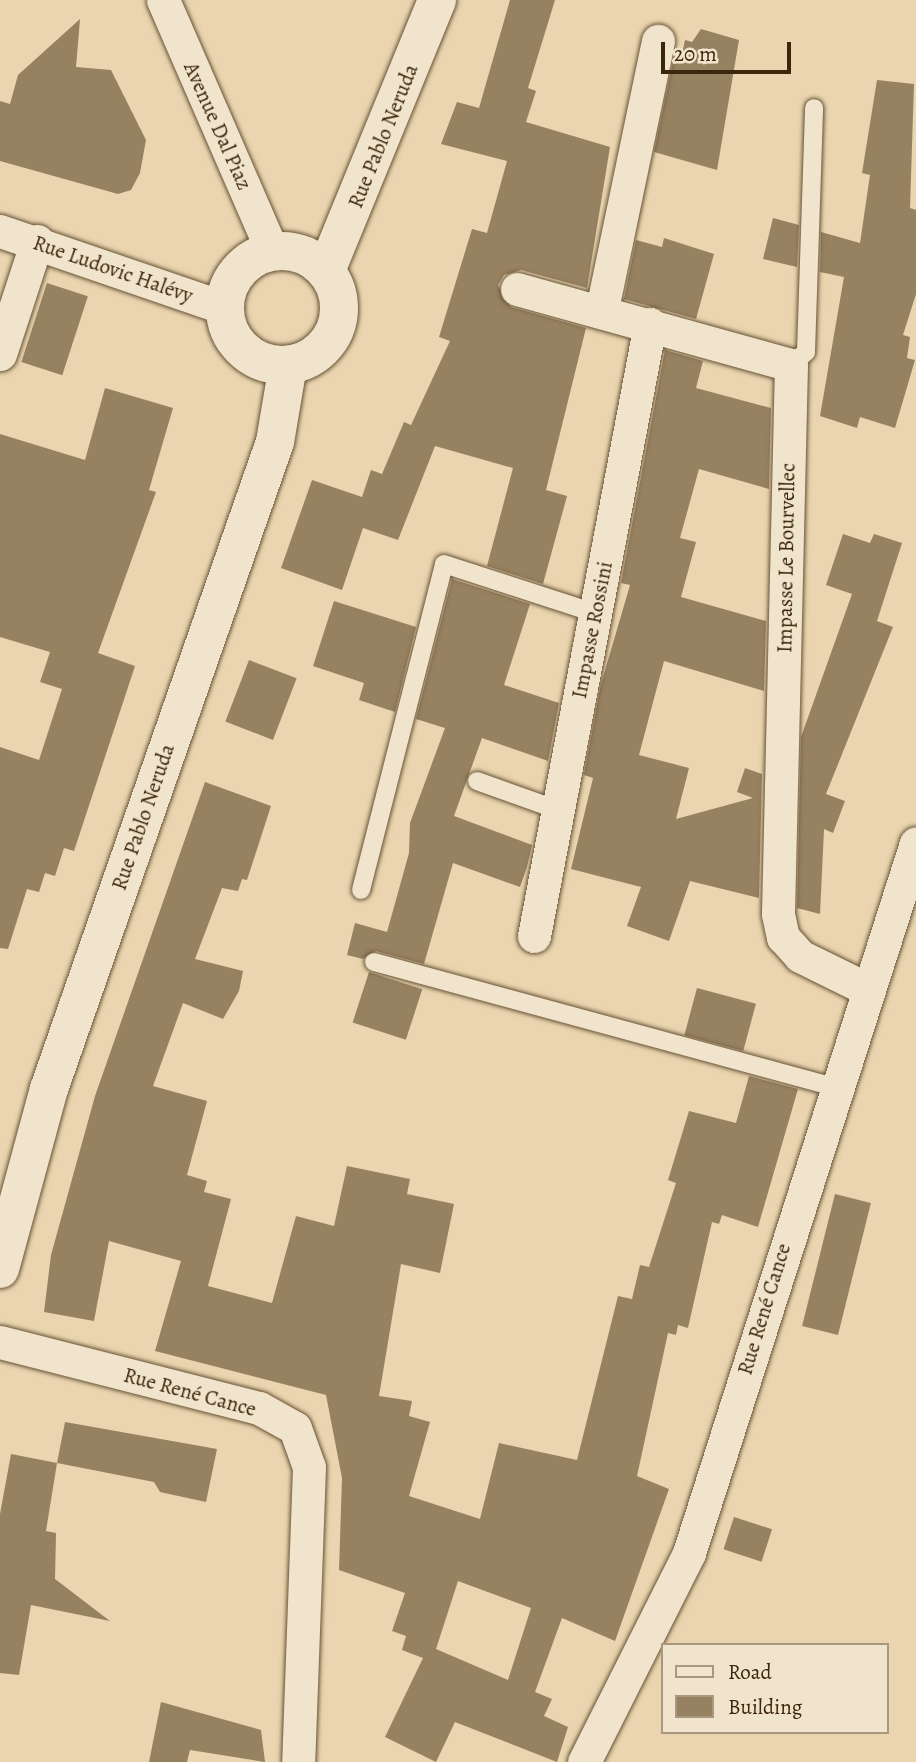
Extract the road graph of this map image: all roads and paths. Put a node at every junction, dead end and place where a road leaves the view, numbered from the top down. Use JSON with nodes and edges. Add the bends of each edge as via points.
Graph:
{"nodes":[{"id":1,"x":163,"y":0,"type":"edge"},
{"id":2,"x":437,"y":0,"type":"edge"},
{"id":3,"x":658,"y":41,"type":"dead end"},
{"id":4,"x":814,"y":108,"type":"dead end"},
{"id":5,"x":0,"y":231,"type":"edge"},
{"id":6,"x":37,"y":242,"type":"junction"},
{"id":7,"x":272,"y":251,"type":"junction"},
{"id":8,"x":326,"y":271,"type":"junction"},
{"id":9,"x":517,"y":289,"type":"dead end"},
{"id":10,"x":225,"y":308,"type":"junction"},
{"id":11,"x":603,"y":309,"type":"junction"},
{"id":12,"x":650,"y":324,"type":"junction"},
{"id":13,"x":0,"y":354,"type":"edge"},
{"id":14,"x":288,"y":365,"type":"junction"},
{"id":15,"x":791,"y":365,"type":"junction"},
{"id":16,"x":595,"y":612,"type":"junction"},
{"id":17,"x":477,"y":781,"type":"dead end"},
{"id":18,"x":558,"y":810,"type":"junction"},
{"id":19,"x":916,"y":843,"type":"edge"},
{"id":20,"x":361,"y":890,"type":"dead end"},
{"id":21,"x":534,"y":936,"type":"dead end"},
{"id":22,"x":374,"y":962,"type":"dead end"},
{"id":23,"x":865,"y":988,"type":"junction"},
{"id":24,"x":833,"y":1087,"type":"junction"},
{"id":25,"x":0,"y":1269,"type":"edge"},
{"id":26,"x":0,"y":1342,"type":"edge"},
{"id":27,"x":298,"y":1762,"type":"edge"},
{"id":28,"x":584,"y":1762,"type":"edge"}],
"edges":[{"from":1,"to":7,"type":"street","name":"Avenue Dal Piaz"},
{"from":2,"to":8,"type":"street","name":"Rue Pablo Neruda"},
{"from":3,"to":11,"type":"street"},
{"from":4,"to":15,"type":"lane","via":[[806,352]]},
{"from":5,"to":6,"type":"street","name":"Rue Ludovic Halévy"},
{"from":6,"to":10,"type":"street","name":"Rue Ludovic Halévy"},
{"from":6,"to":13,"type":"street"},
{"from":7,"to":8,"type":"street","via":[[302,254]]},
{"from":7,"to":10,"type":"street","via":[[244,265]]},
{"from":8,"to":14,"type":"street","via":[[336,286],[338,321],[320,351]]},
{"from":9,"to":11,"type":"street"},
{"from":10,"to":14,"type":"street","via":[[231,334],[248,355]]},
{"from":11,"to":12,"type":"street"},
{"from":12,"to":15,"type":"street"},
{"from":12,"to":16,"type":"street","name":"Impasse Rossini"},
{"from":14,"to":25,"type":"street","name":"Rue Pablo Neruda","via":[[275,442],[49,1089]]},
{"from":15,"to":23,"type":"street","name":"Impasse Le Bourvellec","via":[[778,914],[783,937],[800,956]]},
{"from":16,"to":18,"type":"street","name":"Impasse Rossini"},
{"from":16,"to":20,"type":"lane","via":[[443,564]]},
{"from":17,"to":18,"type":"lane"},
{"from":18,"to":21,"type":"street","name":"Impasse Rossini"},
{"from":19,"to":23,"type":"street","name":"Rue René Cance"},
{"from":22,"to":24,"type":"lane"},
{"from":23,"to":24,"type":"street","name":"Rue René Cance"},
{"from":24,"to":28,"type":"street","name":"Rue René Cance","via":[[689,1553]]},
{"from":26,"to":27,"type":"street","name":"Rue René Cance","via":[[259,1408],[295,1428],[309,1467]]}]}
